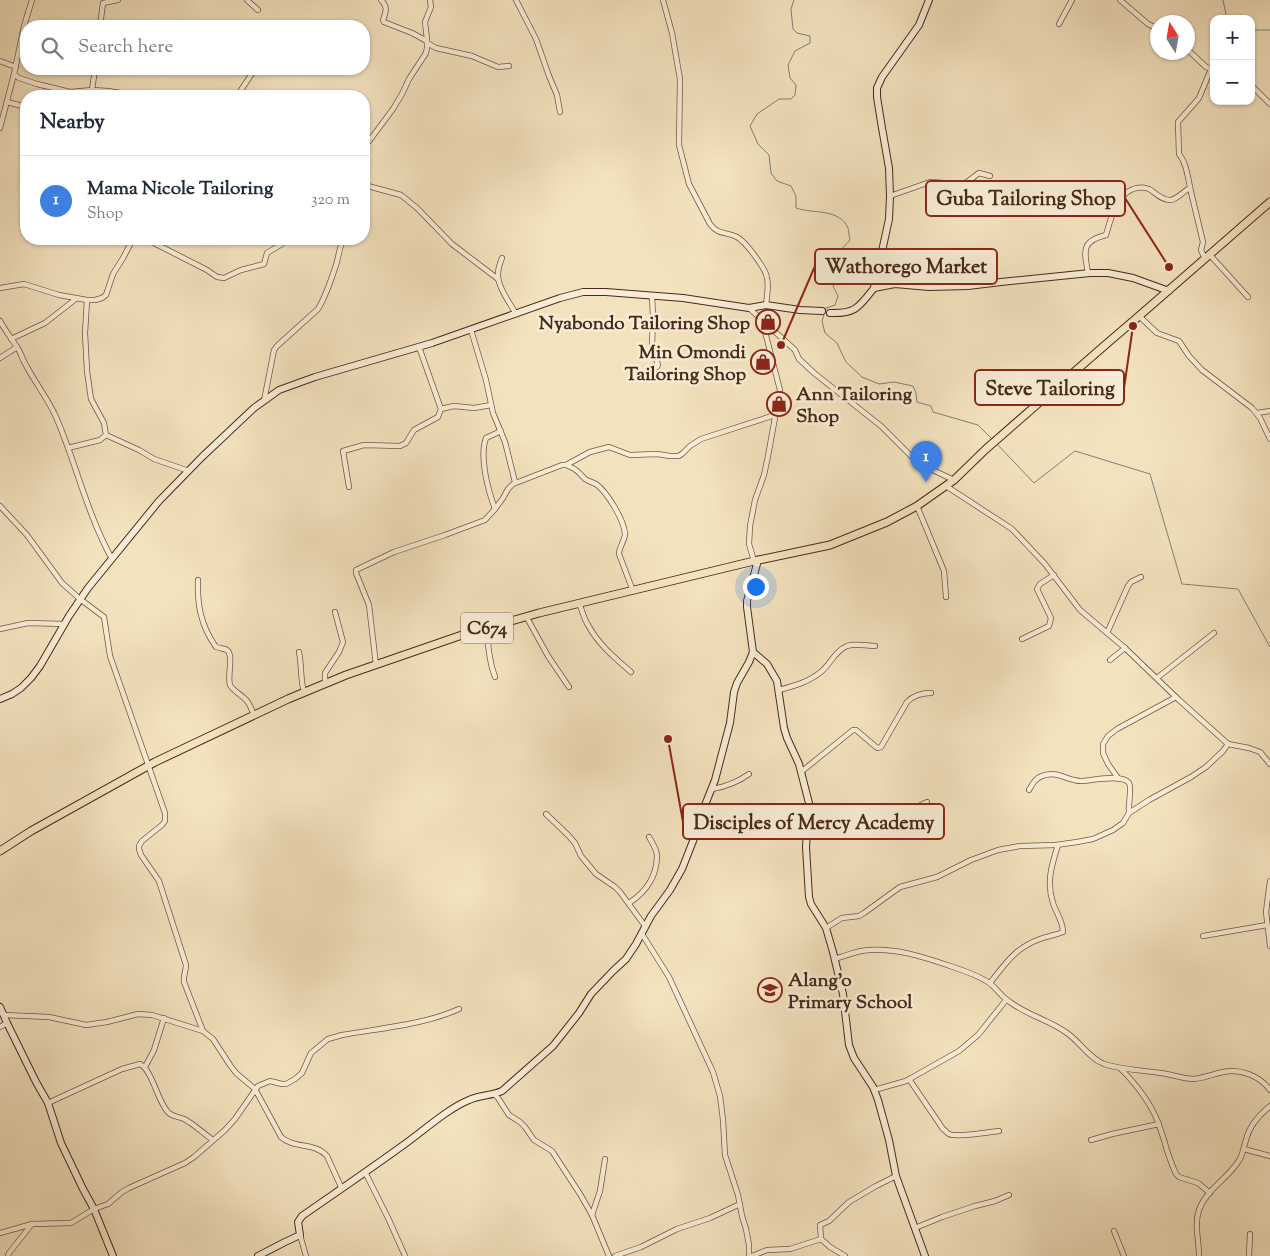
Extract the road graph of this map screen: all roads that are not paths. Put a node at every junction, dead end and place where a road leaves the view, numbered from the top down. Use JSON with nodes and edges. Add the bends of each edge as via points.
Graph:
{"nodes":[{"id":1,"x":32,"y":0,"type":"edge"},
{"id":2,"x":118,"y":0,"type":"edge"},
{"id":3,"x":247,"y":0,"type":"edge"},
{"id":4,"x":381,"y":0,"type":"edge"},
{"id":5,"x":430,"y":0,"type":"edge"},
{"id":6,"x":516,"y":0,"type":"edge"},
{"id":7,"x":663,"y":0,"type":"edge"},
{"id":8,"x":929,"y":0,"type":"edge"},
{"id":9,"x":1072,"y":0,"type":"edge"},
{"id":10,"x":1120,"y":0,"type":"edge"},
{"id":11,"x":258,"y":10,"type":"dead end"},
{"id":12,"x":26,"y":20,"type":"edge"},
{"id":13,"x":101,"y":20,"type":"edge"},
{"id":14,"x":1059,"y":24,"type":"dead end"},
{"id":15,"x":1150,"y":25,"type":"edge"},
{"id":16,"x":427,"y":42,"type":"junction"},
{"id":17,"x":20,"y":46,"type":"edge"},
{"id":18,"x":1195,"y":57,"type":"edge"},
{"id":19,"x":0,"y":61,"type":"edge"},
{"id":20,"x":509,"y":66,"type":"dead end"},
{"id":21,"x":16,"y":67,"type":"junction"},
{"id":22,"x":1210,"y":68,"type":"edge"},
{"id":23,"x":1210,"y":73,"type":"edge"},
{"id":24,"x":14,"y":74,"type":"junction"},
{"id":25,"x":94,"y":75,"type":"edge"},
{"id":26,"x":251,"y":75,"type":"edge"},
{"id":27,"x":1255,"y":89,"type":"edge"},
{"id":28,"x":62,"y":90,"type":"edge"},
{"id":29,"x":92,"y":90,"type":"edge"},
{"id":30,"x":241,"y":90,"type":"edge"},
{"id":31,"x":7,"y":102,"type":"junction"},
{"id":32,"x":1270,"y":104,"type":"edge"},
{"id":33,"x":20,"y":105,"type":"edge"},
{"id":34,"x":560,"y":112,"type":"dead end"},
{"id":35,"x":0,"y":128,"type":"edge"},
{"id":36,"x":370,"y":140,"type":"edge"},
{"id":37,"x":990,"y":176,"type":"dead end"},
{"id":38,"x":370,"y":187,"type":"edge"},
{"id":39,"x":1190,"y":188,"type":"junction"},
{"id":40,"x":890,"y":196,"type":"junction"},
{"id":41,"x":1270,"y":202,"type":"edge"},
{"id":42,"x":129,"y":245,"type":"edge"},
{"id":43,"x":158,"y":245,"type":"edge"},
{"id":44,"x":280,"y":245,"type":"edge"},
{"id":45,"x":341,"y":245,"type":"edge"},
{"id":46,"x":1208,"y":257,"type":"junction"},
{"id":47,"x":502,"y":258,"type":"dead end"},
{"id":48,"x":1088,"y":273,"type":"junction"},
{"id":49,"x":498,"y":279,"type":"junction"},
{"id":50,"x":0,"y":288,"type":"edge"},
{"id":51,"x":874,"y":288,"type":"junction"},
{"id":52,"x":1169,"y":291,"type":"junction"},
{"id":53,"x":652,"y":296,"type":"junction"},
{"id":54,"x":1248,"y":297,"type":"dead end"},
{"id":55,"x":78,"y":298,"type":"junction"},
{"id":56,"x":87,"y":300,"type":"junction"},
{"id":57,"x":766,"y":305,"type":"junction"},
{"id":58,"x":749,"y":308,"type":"junction"},
{"id":59,"x":822,"y":311,"type":"joint"},
{"id":60,"x":830,"y":313,"type":"joint"},
{"id":61,"x":516,"y":314,"type":"junction"},
{"id":62,"x":1140,"y":316,"type":"junction"},
{"id":63,"x":762,"y":320,"type":"junction"},
{"id":64,"x":0,"y":321,"type":"edge"},
{"id":65,"x":471,"y":330,"type":"junction"},
{"id":66,"x":11,"y":339,"type":"junction"},
{"id":67,"x":419,"y":346,"type":"junction"},
{"id":68,"x":17,"y":348,"type":"junction"},
{"id":69,"x":0,"y":358,"type":"edge"},
{"id":70,"x":651,"y":370,"type":"dead end"},
{"id":71,"x":264,"y":401,"type":"junction"},
{"id":72,"x":491,"y":405,"type":"junction"},
{"id":73,"x":440,"y":409,"type":"junction"},
{"id":74,"x":1270,"y":411,"type":"edge"},
{"id":75,"x":1257,"y":413,"type":"junction"},
{"id":76,"x":775,"y":415,"type":"junction"},
{"id":77,"x":501,"y":431,"type":"junction"},
{"id":78,"x":106,"y":435,"type":"junction"},
{"id":79,"x":1270,"y":440,"type":"edge"},
{"id":80,"x":68,"y":448,"type":"junction"},
{"id":81,"x":566,"y":465,"type":"junction"},
{"id":82,"x":189,"y":470,"type":"junction"},
{"id":83,"x":950,"y":481,"type":"junction"},
{"id":84,"x":515,"y":482,"type":"junction"},
{"id":85,"x":349,"y":487,"type":"dead end"},
{"id":86,"x":0,"y":506,"type":"edge"},
{"id":87,"x":917,"y":506,"type":"junction"},
{"id":88,"x":495,"y":509,"type":"junction"},
{"id":89,"x":112,"y":559,"type":"junction"},
{"id":90,"x":756,"y":561,"type":"junction"},
{"id":91,"x":1054,"y":576,"type":"junction"},
{"id":92,"x":1141,"y":577,"type":"dead end"},
{"id":93,"x":198,"y":580,"type":"dead end"},
{"id":94,"x":633,"y":591,"type":"junction"},
{"id":95,"x":946,"y":597,"type":"dead end"},
{"id":96,"x":80,"y":600,"type":"junction"},
{"id":97,"x":579,"y":603,"type":"junction"},
{"id":98,"x":335,"y":612,"type":"dead end"},
{"id":99,"x":526,"y":616,"type":"junction"},
{"id":100,"x":65,"y":624,"type":"junction"},
{"id":101,"x":487,"y":628,"type":"junction"},
{"id":102,"x":0,"y":629,"type":"edge"},
{"id":103,"x":1107,"y":633,"type":"junction"},
{"id":104,"x":1214,"y":633,"type":"dead end"},
{"id":105,"x":1022,"y":639,"type":"dead end"},
{"id":106,"x":875,"y":646,"type":"dead end"},
{"id":107,"x":1125,"y":648,"type":"junction"},
{"id":108,"x":299,"y":652,"type":"dead end"},
{"id":109,"x":753,"y":652,"type":"junction"},
{"id":110,"x":1110,"y":660,"type":"dead end"},
{"id":111,"x":376,"y":664,"type":"junction"},
{"id":112,"x":631,"y":672,"type":"dead end"},
{"id":113,"x":495,"y":677,"type":"dead end"},
{"id":114,"x":1157,"y":678,"type":"junction"},
{"id":115,"x":325,"y":684,"type":"junction"},
{"id":116,"x":569,"y":688,"type":"dead end"},
{"id":117,"x":778,"y":690,"type":"junction"},
{"id":118,"x":304,"y":692,"type":"junction"},
{"id":119,"x":931,"y":693,"type":"dead end"},
{"id":120,"x":1176,"y":697,"type":"junction"},
{"id":121,"x":0,"y":700,"type":"edge"},
{"id":122,"x":254,"y":715,"type":"junction"},
{"id":123,"x":1228,"y":744,"type":"junction"},
{"id":124,"x":1270,"y":764,"type":"edge"},
{"id":125,"x":148,"y":766,"type":"junction"},
{"id":126,"x":801,"y":772,"type":"junction"},
{"id":127,"x":749,"y":774,"type":"dead end"},
{"id":128,"x":1118,"y":778,"type":"junction"},
{"id":129,"x":712,"y":789,"type":"junction"},
{"id":130,"x":1029,"y":790,"type":"dead end"},
{"id":131,"x":927,"y":802,"type":"dead end"},
{"id":132,"x":1129,"y":813,"type":"junction"},
{"id":133,"x":546,"y":814,"type":"dead end"},
{"id":134,"x":810,"y":820,"type":"junction"},
{"id":135,"x":649,"y":837,"type":"dead end"},
{"id":136,"x":1058,"y":845,"type":"junction"},
{"id":137,"x":0,"y":851,"type":"edge"},
{"id":138,"x":1270,"y":881,"type":"edge"},
{"id":139,"x":1268,"y":900,"type":"edge"},
{"id":140,"x":629,"y":903,"type":"junction"},
{"id":141,"x":1267,"y":924,"type":"junction"},
{"id":142,"x":646,"y":926,"type":"junction"},
{"id":143,"x":826,"y":928,"type":"junction"},
{"id":144,"x":642,"y":934,"type":"junction"},
{"id":145,"x":1203,"y":936,"type":"dead end"},
{"id":146,"x":1270,"y":946,"type":"edge"},
{"id":147,"x":835,"y":959,"type":"junction"},
{"id":148,"x":990,"y":983,"type":"junction"},
{"id":149,"x":1006,"y":1000,"type":"junction"},
{"id":150,"x":0,"y":1007,"type":"edge"},
{"id":151,"x":458,"y":1009,"type":"dead end"},
{"id":152,"x":4,"y":1015,"type":"junction"},
{"id":153,"x":164,"y":1018,"type":"junction"},
{"id":154,"x":7,"y":1024,"type":"junction"},
{"id":155,"x":0,"y":1027,"type":"edge"},
{"id":156,"x":203,"y":1031,"type":"junction"},
{"id":157,"x":144,"y":1067,"type":"junction"},
{"id":158,"x":1120,"y":1068,"type":"junction"},
{"id":159,"x":909,"y":1079,"type":"junction"},
{"id":160,"x":255,"y":1088,"type":"junction"},
{"id":161,"x":874,"y":1090,"type":"junction"},
{"id":162,"x":1270,"y":1090,"type":"edge"},
{"id":163,"x":494,"y":1094,"type":"junction"},
{"id":164,"x":48,"y":1102,"type":"junction"},
{"id":165,"x":1270,"y":1106,"type":"edge"},
{"id":166,"x":1159,"y":1124,"type":"junction"},
{"id":167,"x":999,"y":1131,"type":"dead end"},
{"id":168,"x":213,"y":1140,"type":"junction"},
{"id":169,"x":1092,"y":1140,"type":"dead end"},
{"id":170,"x":1244,"y":1149,"type":"junction"},
{"id":171,"x":1270,"y":1156,"type":"edge"},
{"id":172,"x":604,"y":1159,"type":"dead end"},
{"id":173,"x":365,"y":1172,"type":"junction"},
{"id":174,"x":896,"y":1176,"type":"junction"},
{"id":175,"x":342,"y":1188,"type":"junction"},
{"id":176,"x":1210,"y":1193,"type":"junction"},
{"id":177,"x":1009,"y":1195,"type":"dead end"},
{"id":178,"x":740,"y":1204,"type":"junction"},
{"id":179,"x":94,"y":1209,"type":"junction"},
{"id":180,"x":592,"y":1215,"type":"junction"},
{"id":181,"x":32,"y":1224,"type":"junction"},
{"id":182,"x":915,"y":1228,"type":"junction"},
{"id":183,"x":1114,"y":1231,"type":"dead end"},
{"id":184,"x":0,"y":1234,"type":"edge"},
{"id":185,"x":1250,"y":1234,"type":"dead end"},
{"id":186,"x":300,"y":1235,"type":"junction"},
{"id":187,"x":821,"y":1239,"type":"junction"},
{"id":188,"x":8,"y":1256,"type":"edge"},
{"id":189,"x":113,"y":1256,"type":"edge"},
{"id":190,"x":258,"y":1256,"type":"edge"},
{"id":191,"x":306,"y":1256,"type":"edge"},
{"id":192,"x":405,"y":1256,"type":"edge"},
{"id":193,"x":609,"y":1256,"type":"edge"},
{"id":194,"x":615,"y":1256,"type":"edge"},
{"id":195,"x":751,"y":1256,"type":"edge"},
{"id":196,"x":845,"y":1256,"type":"edge"},
{"id":197,"x":925,"y":1256,"type":"edge"},
{"id":198,"x":1124,"y":1256,"type":"edge"},
{"id":199,"x":1198,"y":1256,"type":"edge"},
{"id":200,"x":1249,"y":1256,"type":"edge"}],
"edges":[{"from":1,"to":12,"type":"street"},
{"from":2,"to":13,"type":"street","via":[[103,3]]},
{"from":3,"to":11,"type":"street"},
{"from":4,"to":16,"type":"street","via":[[386,8],[384,22],[412,32]]},
{"from":5,"to":16,"type":"street","via":[[425,24]]},
{"from":6,"to":34,"type":"street","via":[[536,39]]},
{"from":7,"to":57,"type":"street","via":[[680,79],[680,145],[687,177],[710,224],[715,230],[738,238],[748,246],[767,275]]},
{"from":8,"to":40,"type":"street","via":[[919,25],[877,88]]},
{"from":9,"to":14,"type":"street"},
{"from":10,"to":15,"type":"street"},
{"from":16,"to":20,"type":"street","via":[[436,48],[472,56],[498,67]]},
{"from":16,"to":36,"type":"street","via":[[426,53],[393,109]]},
{"from":17,"to":21,"type":"street"},
{"from":18,"to":22,"type":"street"},
{"from":19,"to":21,"type":"street"},
{"from":21,"to":24,"type":"street"},
{"from":23,"to":39,"type":"street","via":[[1199,98],[1178,122],[1179,154]]},
{"from":24,"to":28,"type":"street"},
{"from":24,"to":31,"type":"street"},
{"from":25,"to":29,"type":"street"},
{"from":26,"to":30,"type":"street"},
{"from":27,"to":32,"type":"street"},
{"from":31,"to":33,"type":"street"},
{"from":31,"to":35,"type":"street"},
{"from":37,"to":40,"type":"street","via":[[979,173],[962,184],[930,182]]},
{"from":38,"to":49,"type":"street","via":[[401,195],[452,244]]},
{"from":39,"to":46,"type":"street","via":[[1203,242],[1201,250]]},
{"from":39,"to":48,"type":"street","via":[[1171,200],[1140,187],[1122,196],[1106,235],[1088,244],[1085,253]]},
{"from":40,"to":51,"type":"street","via":[[889,219]]},
{"from":41,"to":46,"type":"main road","number":"C674"},
{"from":42,"to":56,"type":"street","via":[[106,295]]},
{"from":43,"to":44,"type":"street","via":[[216,277],[224,278],[264,264],[267,253]]},
{"from":45,"to":71,"type":"street","via":[[318,309],[274,350]]},
{"from":46,"to":52,"type":"main road","number":"C674"},
{"from":46,"to":54,"type":"street"},
{"from":47,"to":49,"type":"street"},
{"from":48,"to":51,"type":"street","via":[[968,286],[895,284]]},
{"from":48,"to":52,"type":"street","via":[[1124,276]]},
{"from":49,"to":61,"type":"street"},
{"from":50,"to":55,"type":"street","via":[[24,284]]},
{"from":51,"to":60,"type":"street","via":[[855,309],[842,314]]},
{"from":52,"to":62,"type":"main road","number":"C674"},
{"from":53,"to":58,"type":"street"},
{"from":53,"to":61,"type":"street","via":[[583,292]]},
{"from":53,"to":70,"type":"street","via":[[652,346],[658,366]]},
{"from":55,"to":56,"type":"street"},
{"from":55,"to":66,"type":"street","via":[[45,323]]},
{"from":56,"to":78,"type":"street","via":[[87,371],[91,399],[104,423]]},
{"from":57,"to":58,"type":"street"},
{"from":57,"to":59,"type":"street"},
{"from":58,"to":63,"type":"street"},
{"from":59,"to":60,"type":"street"},
{"from":61,"to":65,"type":"street"},
{"from":62,"to":75,"type":"street","via":[[1157,333],[1178,341],[1202,370]]},
{"from":62,"to":83,"type":"main road","number":"C674"},
{"from":63,"to":76,"type":"street","via":[[780,386]]},
{"from":63,"to":83,"type":"street","via":[[795,350],[799,359],[814,373],[881,426],[916,461]]},
{"from":64,"to":66,"type":"street"},
{"from":65,"to":67,"type":"street"},
{"from":65,"to":72,"type":"street"},
{"from":66,"to":68,"type":"street"},
{"from":67,"to":71,"type":"street","via":[[292,385]]},
{"from":67,"to":73,"type":"street"},
{"from":68,"to":69,"type":"street"},
{"from":68,"to":80,"type":"street","via":[[55,415]]},
{"from":71,"to":82,"type":"street"},
{"from":72,"to":73,"type":"street"},
{"from":72,"to":77,"type":"street"},
{"from":73,"to":85,"type":"street","via":[[438,416],[414,430],[406,443],[400,446],[364,445],[343,452]]},
{"from":74,"to":75,"type":"street"},
{"from":75,"to":79,"type":"street"},
{"from":76,"to":81,"type":"street","via":[[701,439],[679,456],[630,455],[609,447],[590,452]]},
{"from":76,"to":90,"type":"street","via":[[750,526],[749,544]]},
{"from":77,"to":84,"type":"street"},
{"from":77,"to":88,"type":"street","via":[[486,438],[483,445],[487,488]]},
{"from":78,"to":80,"type":"street","via":[[100,440]]},
{"from":78,"to":82,"type":"street","via":[[154,459]]},
{"from":80,"to":89,"type":"street","via":[[96,526]]},
{"from":81,"to":84,"type":"street"},
{"from":81,"to":94,"type":"street","via":[[597,485],[614,505],[624,531],[619,554]]},
{"from":82,"to":89,"type":"street"},
{"from":83,"to":87,"type":"main road","number":"C674"},
{"from":83,"to":91,"type":"street","via":[[1012,529]]},
{"from":84,"to":88,"type":"street"},
{"from":86,"to":96,"type":"street","via":[[27,535],[62,583]]},
{"from":87,"to":90,"type":"main road","number":"C674","via":[[830,545]]},
{"from":87,"to":95,"type":"street","via":[[944,571]]},
{"from":88,"to":111,"type":"street","via":[[485,520],[394,552],[356,570],[369,605]]},
{"from":89,"to":96,"type":"street"},
{"from":90,"to":94,"type":"main road","number":"C674"},
{"from":90,"to":109,"type":"street","via":[[747,601]]},
{"from":91,"to":103,"type":"street","via":[[1080,610]]},
{"from":91,"to":105,"type":"street","via":[[1036,590],[1051,618],[1049,626]]},
{"from":92,"to":103,"type":"street","via":[[1128,586]]},
{"from":93,"to":122,"type":"street","via":[[200,615],[214,646],[229,652],[231,687],[246,700]]},
{"from":94,"to":97,"type":"main road","number":"C674"},
{"from":96,"to":100,"type":"street"},
{"from":96,"to":125,"type":"street","via":[[105,620],[110,656]]},
{"from":97,"to":99,"type":"main road","number":"C674"},
{"from":97,"to":112,"type":"street","via":[[588,626],[600,642]]},
{"from":98,"to":115,"type":"street","via":[[343,642],[325,673]]},
{"from":99,"to":101,"type":"main road","number":"C674"},
{"from":99,"to":116,"type":"street"},
{"from":100,"to":102,"type":"street","via":[[28,624]]},
{"from":100,"to":121,"type":"street","via":[[31,678]]},
{"from":101,"to":111,"type":"main road","number":"C674"},
{"from":101,"to":113,"type":"street"},
{"from":103,"to":107,"type":"street"},
{"from":104,"to":114,"type":"street"},
{"from":106,"to":117,"type":"street","via":[[846,646],[812,679]]},
{"from":107,"to":110,"type":"street"},
{"from":107,"to":114,"type":"street"},
{"from":108,"to":118,"type":"street"},
{"from":109,"to":117,"type":"street","via":[[767,664],[777,680]]},
{"from":109,"to":129,"type":"street","via":[[734,692],[730,723]]},
{"from":111,"to":115,"type":"main road","number":"C674"},
{"from":114,"to":120,"type":"street"},
{"from":115,"to":118,"type":"main road","number":"C674"},
{"from":117,"to":126,"type":"street","via":[[784,728]]},
{"from":118,"to":122,"type":"main road","number":"C674"},
{"from":119,"to":126,"type":"street","via":[[918,694],[907,702],[881,747],[876,747],[853,730]]},
{"from":120,"to":123,"type":"street"},
{"from":120,"to":128,"type":"street","via":[[1108,736],[1103,744],[1103,753]]},
{"from":122,"to":125,"type":"main road","number":"C674"},
{"from":123,"to":124,"type":"street","via":[[1260,752]]},
{"from":123,"to":132,"type":"street","via":[[1200,771]]},
{"from":125,"to":137,"type":"main road","number":"C674"},
{"from":125,"to":156,"type":"street","via":[[165,821],[138,846],[159,881],[186,964],[184,982]]},
{"from":126,"to":134,"type":"street","via":[[811,811]]},
{"from":127,"to":129,"type":"street"},
{"from":128,"to":130,"type":"street","via":[[1079,781],[1048,774],[1034,781]]},
{"from":128,"to":132,"type":"street","via":[[1127,780],[1130,786]]},
{"from":129,"to":142,"type":"street","via":[[682,869]]},
{"from":131,"to":134,"type":"street","via":[[893,823],[857,823],[822,817]]},
{"from":132,"to":136,"type":"street","via":[[1113,830],[1088,840]]},
{"from":133,"to":140,"type":"street","via":[[575,843],[596,874],[614,886]]},
{"from":134,"to":143,"type":"street","via":[[806,847],[809,897]]},
{"from":135,"to":140,"type":"street","via":[[657,854],[654,873],[645,891]]},
{"from":136,"to":143,"type":"street","via":[[998,850],[937,877],[900,888],[860,916],[842,918]]},
{"from":136,"to":148,"type":"street","via":[[1050,873],[1052,900],[1063,932],[1039,939],[1016,951]]},
{"from":138,"to":139,"type":"street"},
{"from":139,"to":141,"type":"street"},
{"from":140,"to":142,"type":"street"},
{"from":141,"to":145,"type":"street"},
{"from":141,"to":146,"type":"street"},
{"from":142,"to":144,"type":"street"},
{"from":143,"to":147,"type":"street"},
{"from":144,"to":163,"type":"street","via":[[626,959],[591,994],[553,1046],[502,1092]]},
{"from":144,"to":178,"type":"street","via":[[669,977],[713,1072],[720,1096],[724,1155]]},
{"from":147,"to":148,"type":"street","via":[[866,951],[910,954],[963,970]]},
{"from":147,"to":161,"type":"street","via":[[849,1045]]},
{"from":148,"to":149,"type":"street"},
{"from":149,"to":158,"type":"street","via":[[1066,1032],[1098,1061]]},
{"from":149,"to":159,"type":"street","via":[[959,1051]]},
{"from":150,"to":152,"type":"street"},
{"from":151,"to":160,"type":"street","via":[[448,1014],[328,1039],[311,1053],[295,1079],[286,1084],[270,1081]]},
{"from":152,"to":153,"type":"street","via":[[50,1016],[86,1025],[138,1014]]},
{"from":152,"to":154,"type":"street"},
{"from":153,"to":156,"type":"street"},
{"from":153,"to":157,"type":"street","via":[[154,1050]]},
{"from":154,"to":155,"type":"street"},
{"from":154,"to":164,"type":"street"},
{"from":156,"to":160,"type":"street","via":[[213,1039],[236,1072]]},
{"from":157,"to":164,"type":"street","via":[[140,1064],[129,1066]]},
{"from":157,"to":168,"type":"street","via":[[170,1115],[186,1120]]},
{"from":158,"to":162,"type":"street","via":[[1191,1079],[1234,1071],[1258,1078]]},
{"from":158,"to":166,"type":"street","via":[[1145,1098]]},
{"from":159,"to":161,"type":"street"},
{"from":159,"to":167,"type":"street","via":[[947,1134]]},
{"from":160,"to":168,"type":"street","via":[[235,1119]]},
{"from":160,"to":175,"type":"street","via":[[281,1137],[324,1152]]},
{"from":161,"to":174,"type":"street","via":[[884,1116]]},
{"from":163,"to":173,"type":"street","via":[[467,1100]]},
{"from":163,"to":180,"type":"street","via":[[534,1140],[552,1151]]},
{"from":164,"to":179,"type":"street","via":[[62,1143]]},
{"from":165,"to":170,"type":"street","via":[[1250,1130]]},
{"from":166,"to":169,"type":"street"},
{"from":166,"to":176,"type":"street","via":[[1176,1174],[1198,1182]]},
{"from":168,"to":179,"type":"street","via":[[185,1163],[129,1188],[108,1204]]},
{"from":170,"to":171,"type":"street"},
{"from":170,"to":176,"type":"street","via":[[1237,1165]]},
{"from":172,"to":180,"type":"street","via":[[600,1191]]},
{"from":173,"to":175,"type":"street"},
{"from":173,"to":192,"type":"street"},
{"from":174,"to":182,"type":"street"},
{"from":174,"to":187,"type":"street","via":[[849,1202],[829,1221],[821,1224]]},
{"from":175,"to":186,"type":"street","via":[[299,1219]]},
{"from":176,"to":199,"type":"street","via":[[1198,1216]]},
{"from":177,"to":182,"type":"street"},
{"from":178,"to":194,"type":"street"},
{"from":178,"to":195,"type":"street"},
{"from":179,"to":181,"type":"street","via":[[71,1223]]},
{"from":179,"to":189,"type":"street"},
{"from":180,"to":193,"type":"street"},
{"from":181,"to":184,"type":"street"},
{"from":181,"to":188,"type":"street"},
{"from":182,"to":197,"type":"street"},
{"from":183,"to":198,"type":"street"},
{"from":185,"to":200,"type":"street"},
{"from":186,"to":190,"type":"street"},
{"from":186,"to":191,"type":"street"},
{"from":187,"to":195,"type":"street"},
{"from":187,"to":196,"type":"street"}]}
